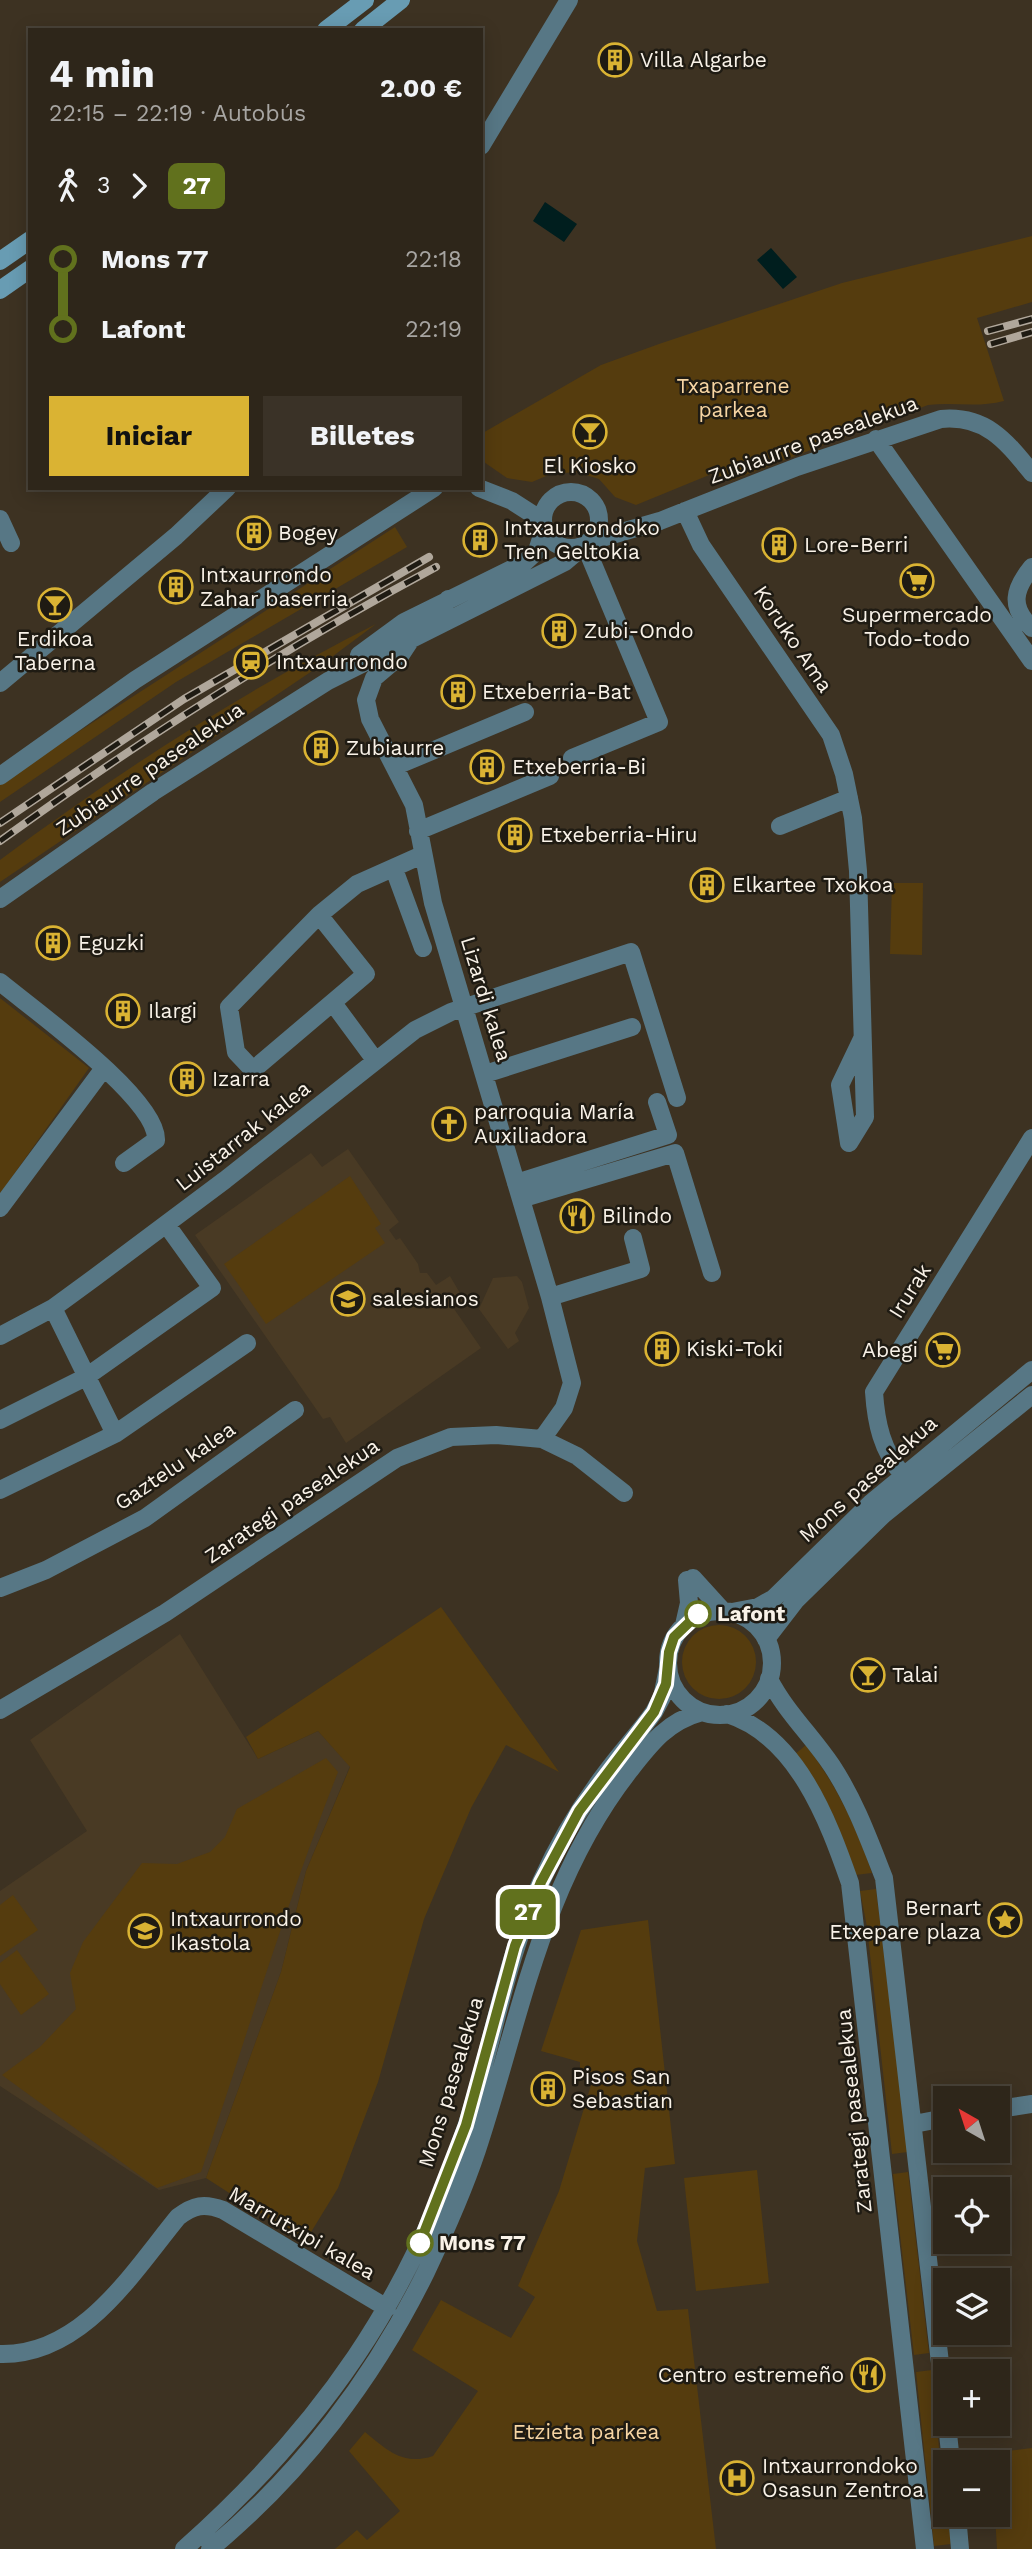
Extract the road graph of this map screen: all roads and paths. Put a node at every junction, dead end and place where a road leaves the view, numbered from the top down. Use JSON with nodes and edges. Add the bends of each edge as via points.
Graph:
{"nodes":[{"id":1,"x":365,"y":0,"type":"edge"},
{"id":2,"x":401,"y":0,"type":"edge"},
{"id":3,"x":569,"y":0,"type":"edge"},
{"id":4,"x":329,"y":28,"type":"edge"},
{"id":5,"x":366,"y":28,"type":"edge"},
{"id":6,"x":483,"y":143,"type":"edge"},
{"id":7,"x":28,"y":241,"type":"edge"},
{"id":8,"x":0,"y":261,"type":"edge"},
{"id":9,"x":28,"y":269,"type":"edge"},
{"id":10,"x":0,"y":290,"type":"edge"},
{"id":11,"x":876,"y":439,"type":"junction"},
{"id":12,"x":1032,"y":473,"type":"edge"},
{"id":13,"x":225,"y":490,"type":"edge"},
{"id":14,"x":431,"y":490,"type":"edge"},
{"id":15,"x":483,"y":490,"type":"edge"},
{"id":16,"x":554,"y":498,"type":"junction"},
{"id":17,"x":512,"y":502,"type":"junction"},
{"id":18,"x":598,"y":510,"type":"junction"},
{"id":19,"x":685,"y":511,"type":"junction"},
{"id":20,"x":0,"y":519,"type":"edge"},
{"id":21,"x":543,"y":525,"type":"junction"},
{"id":22,"x":634,"y":528,"type":"junction"},
{"id":23,"x":11,"y":543,"type":"dead end"},
{"id":24,"x":588,"y":543,"type":"junction"},
{"id":25,"x":1032,"y":567,"type":"edge"},
{"id":26,"x":448,"y":599,"type":"junction"},
{"id":27,"x":1032,"y":628,"type":"edge"},
{"id":28,"x":413,"y":637,"type":"junction"},
{"id":29,"x":1032,"y":661,"type":"edge"},
{"id":30,"x":3,"y":675,"type":"edge"},
{"id":31,"x":328,"y":681,"type":"junction"},
{"id":32,"x":525,"y":712,"type":"dead end"},
{"id":33,"x":572,"y":758,"type":"dead end"},
{"id":34,"x":396,"y":766,"type":"junction"},
{"id":35,"x":0,"y":776,"type":"edge"},
{"id":36,"x":550,"y":776,"type":"dead end"},
{"id":37,"x":849,"y":798,"type":"junction"},
{"id":38,"x":780,"y":826,"type":"dead end"},
{"id":39,"x":418,"y":831,"type":"junction"},
{"id":40,"x":422,"y":855,"type":"junction"},
{"id":41,"x":394,"y":869,"type":"junction"},
{"id":42,"x":0,"y":899,"type":"edge"},
{"id":43,"x":319,"y":915,"type":"junction"},
{"id":44,"x":423,"y":948,"type":"dead end"},
{"id":45,"x":0,"y":982,"type":"edge"},
{"id":46,"x":333,"y":1003,"type":"junction"},
{"id":47,"x":465,"y":1007,"type":"junction"},
{"id":48,"x":632,"y":1027,"type":"dead end"},
{"id":49,"x":862,"y":1039,"type":"dead end"},
{"id":50,"x":375,"y":1060,"type":"junction"},
{"id":51,"x":104,"y":1068,"type":"junction"},
{"id":52,"x":485,"y":1074,"type":"junction"},
{"id":53,"x":677,"y":1098,"type":"dead end"},
{"id":54,"x":657,"y":1102,"type":"dead end"},
{"id":55,"x":1032,"y":1138,"type":"edge"},
{"id":56,"x":124,"y":1163,"type":"dead end"},
{"id":57,"x":519,"y":1191,"type":"junction"},
{"id":58,"x":0,"y":1208,"type":"edge"},
{"id":59,"x":166,"y":1224,"type":"junction"},
{"id":60,"x":632,"y":1238,"type":"dead end"},
{"id":61,"x":712,"y":1273,"type":"dead end"},
{"id":62,"x":550,"y":1297,"type":"junction"},
{"id":63,"x":53,"y":1308,"type":"junction"},
{"id":64,"x":0,"y":1336,"type":"edge"},
{"id":65,"x":247,"y":1343,"type":"dead end"},
{"id":66,"x":1032,"y":1370,"type":"edge"},
{"id":67,"x":86,"y":1377,"type":"junction"},
{"id":68,"x":1032,"y":1395,"type":"edge"},
{"id":69,"x":295,"y":1410,"type":"dead end"},
{"id":70,"x":0,"y":1420,"type":"edge"},
{"id":71,"x":115,"y":1434,"type":"junction"},
{"id":72,"x":542,"y":1439,"type":"junction"},
{"id":73,"x":903,"y":1475,"type":"junction"},
{"id":74,"x":0,"y":1490,"type":"edge"},
{"id":75,"x":624,"y":1493,"type":"dead end"},
{"id":76,"x":0,"y":1588,"type":"edge"},
{"id":77,"x":727,"y":1611,"type":"junction"},
{"id":78,"x":684,"y":1625,"type":"junction"},
{"id":79,"x":766,"y":1639,"type":"junction"},
{"id":80,"x":668,"y":1668,"type":"junction"},
{"id":81,"x":769,"y":1679,"type":"junction"},
{"id":82,"x":0,"y":1710,"type":"edge"},
{"id":83,"x":702,"y":1712,"type":"junction"},
{"id":84,"x":727,"y":1714,"type":"junction"},
{"id":85,"x":1032,"y":2104,"type":"edge"},
{"id":86,"x":1010,"y":2107,"type":"edge"},
{"id":87,"x":933,"y":2120,"type":"edge"},
{"id":88,"x":915,"y":2124,"type":"junction"},
{"id":89,"x":387,"y":2308,"type":"junction"},
{"id":90,"x":0,"y":2354,"type":"edge"},
{"id":91,"x":940,"y":2359,"type":"edge"},
{"id":92,"x":958,"y":2527,"type":"edge"},
{"id":93,"x":184,"y":2549,"type":"edge"},
{"id":94,"x":210,"y":2549,"type":"edge"},
{"id":95,"x":925,"y":2549,"type":"edge"},
{"id":96,"x":960,"y":2549,"type":"edge"}],
"edges":[{"from":1,"to":4,"type":"main road"},
{"from":2,"to":5,"type":"main road"},
{"from":3,"to":6,"type":"street"},
{"from":7,"to":8,"type":"main road"},
{"from":9,"to":10,"type":"main road"},
{"from":11,"to":12,"type":"street","name":"Zubiaurre pasealekua","via":[[941,419],[964,419],[999,434]]},
{"from":11,"to":19,"type":"street","name":"Zubiaurre pasealekua"},
{"from":11,"to":29,"type":"street"},
{"from":13,"to":30,"type":"street","via":[[176,536]]},
{"from":14,"to":35,"type":"street","via":[[135,680]]},
{"from":15,"to":17,"type":"street"},
{"from":16,"to":17,"type":"street"},
{"from":16,"to":18,"type":"street","via":[[578,492]]},
{"from":16,"to":21,"type":"street","via":[[544,512]]},
{"from":17,"to":21,"type":"street"},
{"from":18,"to":22,"type":"street","via":[[615,523]]},
{"from":18,"to":24,"type":"street","via":[[599,527]]},
{"from":19,"to":22,"type":"street","name":"Zubiaurre pasealekua"},
{"from":19,"to":37,"type":"street","name":"Koruko Ama","via":[[701,545],[831,735]]},
{"from":20,"to":23,"type":"street"},
{"from":21,"to":24,"type":"street","via":[[548,537],[561,547]]},
{"from":21,"to":26,"type":"street","name":"Zubiaurre pasealekua","via":[[537,551],[524,563]]},
{"from":22,"to":24,"type":"street","name":"Zubiaurre pasealekua"},
{"from":24,"to":28,"type":"street","name":"Zubiaurre pasealekua","via":[[565,562]]},
{"from":24,"to":33,"type":"street","via":[[659,722]]},
{"from":25,"to":27,"type":"street","via":[[1016,594],[1016,607]]},
{"from":26,"to":28,"type":"street","name":"Lizardi kalea","via":[[440,614],[421,624]]},
{"from":26,"to":31,"type":"street","name":"Zubiaurre pasealekua","via":[[383,635]]},
{"from":28,"to":31,"type":"street","name":"Zubiaurre pasealekua"},
{"from":28,"to":34,"type":"street","name":"Lizardi kalea","via":[[400,656],[373,678],[366,700],[370,719]]},
{"from":31,"to":42,"type":"street","name":"Zubiaurre pasealekua","via":[[153,792]]},
{"from":32,"to":34,"type":"street"},
{"from":34,"to":39,"type":"street","name":"Lizardi kalea","via":[[414,806]]},
{"from":36,"to":39,"type":"street"},
{"from":37,"to":38,"type":"street"},
{"from":37,"to":49,"type":"street","name":"Koruko Ama","via":[[858,871]]},
{"from":39,"to":40,"type":"street","name":"Lizardi kalea"},
{"from":40,"to":41,"type":"street"},
{"from":40,"to":47,"type":"street","name":"Lizardi kalea"},
{"from":41,"to":43,"type":"street","via":[[357,884]]},
{"from":41,"to":44,"type":"street"},
{"from":43,"to":46,"type":"street","via":[[366,974]]},
{"from":43,"to":46,"type":"street","via":[[229,1007],[236,1052],[253,1070]]},
{"from":45,"to":51,"type":"street"},
{"from":46,"to":50,"type":"street"},
{"from":47,"to":50,"type":"street","name":"Luistarrak kalea","via":[[415,1030]]},
{"from":47,"to":52,"type":"street","name":"Lizardi kalea"},
{"from":47,"to":53,"type":"street","name":"Luistarrak kalea","via":[[631,952]]},
{"from":48,"to":52,"type":"street"},
{"from":50,"to":59,"type":"street","name":"Luistarrak kalea"},
{"from":51,"to":56,"type":"street","via":[[136,1097],[157,1128],[156,1140]]},
{"from":51,"to":58,"type":"street"},
{"from":52,"to":57,"type":"street","name":"Lizardi kalea"},
{"from":54,"to":57,"type":"street","via":[[668,1135]]},
{"from":55,"to":73,"type":"street","name":"Irurak","via":[[874,1392],[876,1423],[892,1462]]},
{"from":57,"to":61,"type":"street","via":[[674,1153]]},
{"from":57,"to":62,"type":"street","name":"Lizardi kalea"},
{"from":59,"to":63,"type":"street","name":"Luistarrak kalea"},
{"from":59,"to":67,"type":"street","via":[[212,1288]]},
{"from":60,"to":62,"type":"street","via":[[641,1269]]},
{"from":62,"to":72,"type":"street","name":"Lizardi kalea","via":[[572,1383],[564,1408]]},
{"from":63,"to":64,"type":"street","name":"Luistarrak kalea"},
{"from":63,"to":67,"type":"street"},
{"from":65,"to":71,"type":"street"},
{"from":66,"to":73,"type":"street","name":"Mons pasealekua"},
{"from":67,"to":70,"type":"street"},
{"from":67,"to":71,"type":"street"},
{"from":68,"to":79,"type":"street","name":"Mons pasealekua","via":[[883,1515],[796,1600]]},
{"from":69,"to":76,"type":"street","name":"Gaztelu kalea","via":[[145,1518],[46,1570]]},
{"from":71,"to":74,"type":"street"},
{"from":72,"to":75,"type":"street","name":"Zarategi pasealekua","via":[[577,1456]]},
{"from":72,"to":82,"type":"street","name":"Zarategi pasealekua","via":[[451,1437],[397,1458],[165,1613]]},
{"from":73,"to":77,"type":"street","name":"Mons pasealekua","via":[[774,1598]]},
{"from":77,"to":78,"type":"street","via":[[698,1614]]},
{"from":77,"to":78,"type":"street","via":[[690,1579]]},
{"from":77,"to":79,"type":"street","via":[[746,1617]]},
{"from":78,"to":80,"type":"street","via":[[674,1637]]},
{"from":79,"to":81,"type":"street","via":[[772,1666]]},
{"from":80,"to":83,"type":"street","via":[[678,1695]]},
{"from":80,"to":89,"type":"street","name":"Mons pasealekua","via":[[654,1712],[579,1811],[541,1882],[515,1946],[466,2125],[411,2265]]},
{"from":81,"to":84,"type":"street","via":[[753,1703]]},
{"from":81,"to":88,"type":"street","via":[[780,1702],[831,1765],[859,1815],[884,1878]]},
{"from":83,"to":84,"type":"street"},
{"from":83,"to":94,"type":"street","name":"Mons pasealekua","via":[[678,1720],[647,1748],[573,1860],[538,1943],[459,2199],[391,2336],[297,2467]]},
{"from":84,"to":95,"type":"street","name":"Zarategi pasealekua","via":[[765,1734],[806,1783],[830,1825],[850,1883]]},
{"from":85,"to":86,"type":"street"},
{"from":87,"to":88,"type":"street"},
{"from":88,"to":91,"type":"street"},
{"from":89,"to":90,"type":"street","name":"Marrutxipi kalea","via":[[223,2210],[209,2205],[192,2207],[177,2217],[91,2317],[66,2337],[32,2350]]},
{"from":89,"to":93,"type":"street","name":"Mons pasealekua","via":[[329,2395],[274,2463]]},
{"from":92,"to":96,"type":"street"}]}
